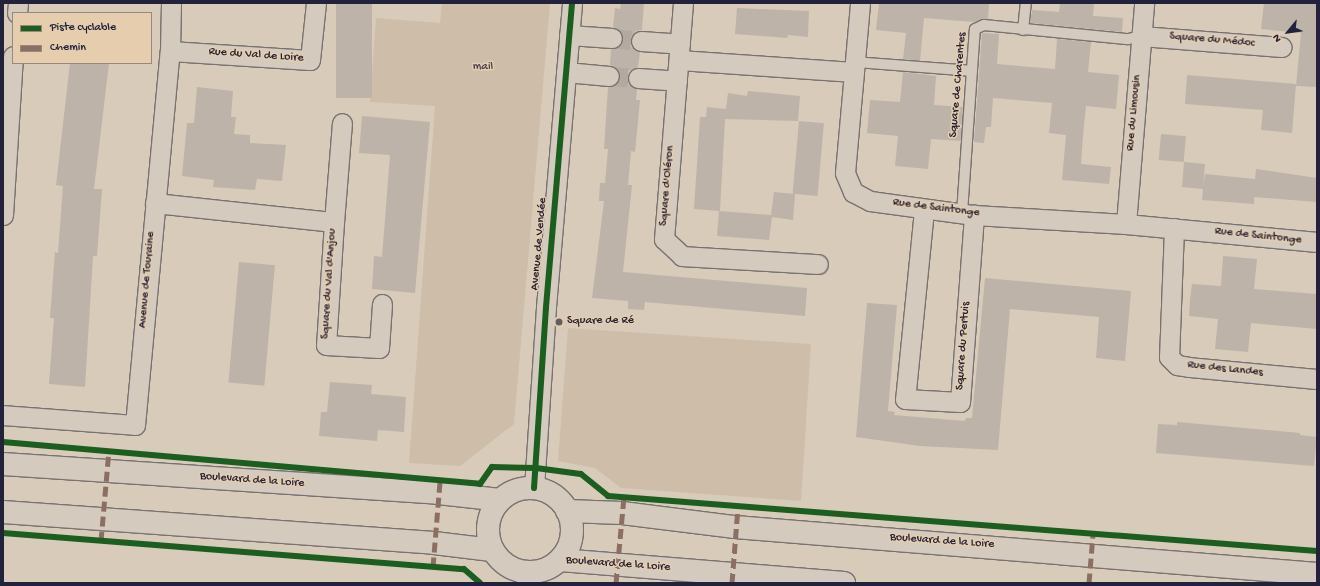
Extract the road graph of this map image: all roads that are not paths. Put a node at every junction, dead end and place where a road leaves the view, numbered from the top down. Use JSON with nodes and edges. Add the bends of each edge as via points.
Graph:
{"nodes":[{"id":1,"x":171,"y":3,"type":"edge"},
{"id":2,"x":316,"y":3,"type":"edge"},
{"id":3,"x":572,"y":3,"type":"edge"},
{"id":4,"x":683,"y":3,"type":"edge"},
{"id":5,"x":860,"y":3,"type":"edge"},
{"id":6,"x":1026,"y":3,"type":"edge"},
{"id":7,"x":1144,"y":3,"type":"edge"},
{"id":8,"x":1023,"y":30,"type":"junction"},
{"id":9,"x":569,"y":35,"type":"junction"},
{"id":10,"x":1141,"y":36,"type":"junction"},
{"id":11,"x":612,"y":38,"type":"tunnel mouth"},
{"id":12,"x":641,"y":41,"type":"tunnel mouth"},
{"id":13,"x":1282,"y":47,"type":"dead end"},
{"id":14,"x":170,"y":51,"type":"junction"},
{"id":15,"x":680,"y":52,"type":"junction"},
{"id":16,"x":12,"y":61,"type":"edge"},
{"id":17,"x":854,"y":67,"type":"junction"},
{"id":18,"x":972,"y":71,"type":"junction"},
{"id":19,"x":566,"y":72,"type":"junction"},
{"id":20,"x":609,"y":76,"type":"tunnel mouth"},
{"id":21,"x":638,"y":78,"type":"tunnel mouth"},
{"id":22,"x":678,"y":81,"type":"junction"},
{"id":23,"x":6,"y":90,"type":"edge"},
{"id":24,"x":342,"y":123,"type":"dead end"},
{"id":25,"x":155,"y":203,"type":"junction"},
{"id":26,"x":924,"y":210,"type":"junction"},
{"id":27,"x":968,"y":214,"type":"junction"},
{"id":28,"x":3,"y":215,"type":"edge"},
{"id":29,"x":334,"y":222,"type":"junction"},
{"id":30,"x":1126,"y":224,"type":"junction"},
{"id":31,"x":1174,"y":228,"type":"junction"},
{"id":32,"x":1317,"y":242,"type":"edge"},
{"id":33,"x":818,"y":264,"type":"dead end"},
{"id":34,"x":382,"y":304,"type":"dead end"},
{"id":35,"x":1317,"y":379,"type":"edge"},
{"id":36,"x":3,"y":415,"type":"edge"},
{"id":37,"x":3,"y":464,"type":"edge"},
{"id":38,"x":534,"y":488,"type":"junction"},
{"id":39,"x":500,"y":500,"type":"junction"},
{"id":40,"x":567,"y":511,"type":"junction"},
{"id":41,"x":3,"y":512,"type":"edge"},
{"id":42,"x":492,"y":550,"type":"junction"},
{"id":43,"x":560,"y":560,"type":"junction"},
{"id":44,"x":1317,"y":574,"type":"edge"},
{"id":45,"x":526,"y":578,"type":"edge"},
{"id":46,"x":844,"y":583,"type":"edge"}],
"edges":[{"from":1,"to":14,"type":"street","name":"Avenue de Touraine"},
{"from":2,"to":14,"type":"street","name":"Rue du Val de Loire","via":[[310,60]]},
{"from":3,"to":9,"type":"street","name":"Avenue de Vendée"},
{"from":4,"to":15,"type":"street","name":"Square d'Oléron"},
{"from":5,"to":17,"type":"street","name":"Rue de Saintonge"},
{"from":6,"to":8,"type":"lane"},
{"from":7,"to":10,"type":"street","name":"Rue du Limousin"},
{"from":8,"to":10,"type":"lane","name":"Square de Charentes","via":[[1128,39]]},
{"from":8,"to":18,"type":"lane","name":"Square de Charentes","via":[[984,25],[975,29]]},
{"from":9,"to":11,"type":"street"},
{"from":9,"to":19,"type":"street","name":"Avenue de Vendée"},
{"from":10,"to":13,"type":"street","name":"Square du Médoc"},
{"from":10,"to":30,"type":"street","name":"Rue du Limousin"},
{"from":12,"to":15,"type":"street"},
{"from":14,"to":25,"type":"street","name":"Avenue de Touraine"},
{"from":15,"to":17,"type":"street"},
{"from":15,"to":22,"type":"street","name":"Square d'Oléron"},
{"from":16,"to":23,"type":"street"},
{"from":17,"to":18,"type":"lane"},
{"from":17,"to":26,"type":"street","name":"Rue de Saintonge","via":[[845,173],[853,192],[870,201]]},
{"from":18,"to":27,"type":"lane","name":"Square de Charentes"},
{"from":19,"to":20,"type":"street"},
{"from":19,"to":38,"type":"street","name":"Avenue de Vendée"},
{"from":21,"to":22,"type":"street"},
{"from":22,"to":33,"type":"street","name":"Square d'Oléron","via":[[664,239],[682,256]]},
{"from":23,"to":28,"type":"street"},
{"from":24,"to":29,"type":"street","name":"Square du Val d'Anjou"},
{"from":25,"to":29,"type":"street","name":"Square du Val d'Anjou"},
{"from":25,"to":36,"type":"street","name":"Avenue de Touraine","via":[[135,424]]},
{"from":26,"to":27,"type":"street","name":"Rue de Saintonge"},
{"from":26,"to":27,"type":"street","name":"Square du Pertuis","via":[[906,399],[960,402]]},
{"from":27,"to":30,"type":"street","name":"Rue de Saintonge"},
{"from":29,"to":34,"type":"street","name":"Square du Val d'Anjou","via":[[326,345],[379,348]]},
{"from":30,"to":31,"type":"street","name":"Rue de Saintonge"},
{"from":31,"to":32,"type":"street","name":"Rue de Saintonge"},
{"from":31,"to":35,"type":"street","name":"Rue des Landes","via":[[1169,357],[1177,365],[1189,367]]},
{"from":37,"to":39,"type":"street","name":"Boulevard de la Loire","via":[[438,493]]},
{"from":38,"to":39,"type":"street","via":[[522,489]]},
{"from":38,"to":40,"type":"street","via":[[559,500]]},
{"from":39,"to":42,"type":"street","via":[[488,524]]},
{"from":40,"to":43,"type":"street","via":[[572,534],[570,545]]},
{"from":40,"to":44,"type":"street","name":"Boulevard de la Loire","via":[[622,512],[735,527]]},
{"from":41,"to":42,"type":"street","via":[[434,543]]},
{"from":42,"to":45,"type":"street","via":[[501,561]]},
{"from":43,"to":45,"type":"street"},
{"from":43,"to":46,"type":"street","name":"Boulevard de la Loire"}]}
